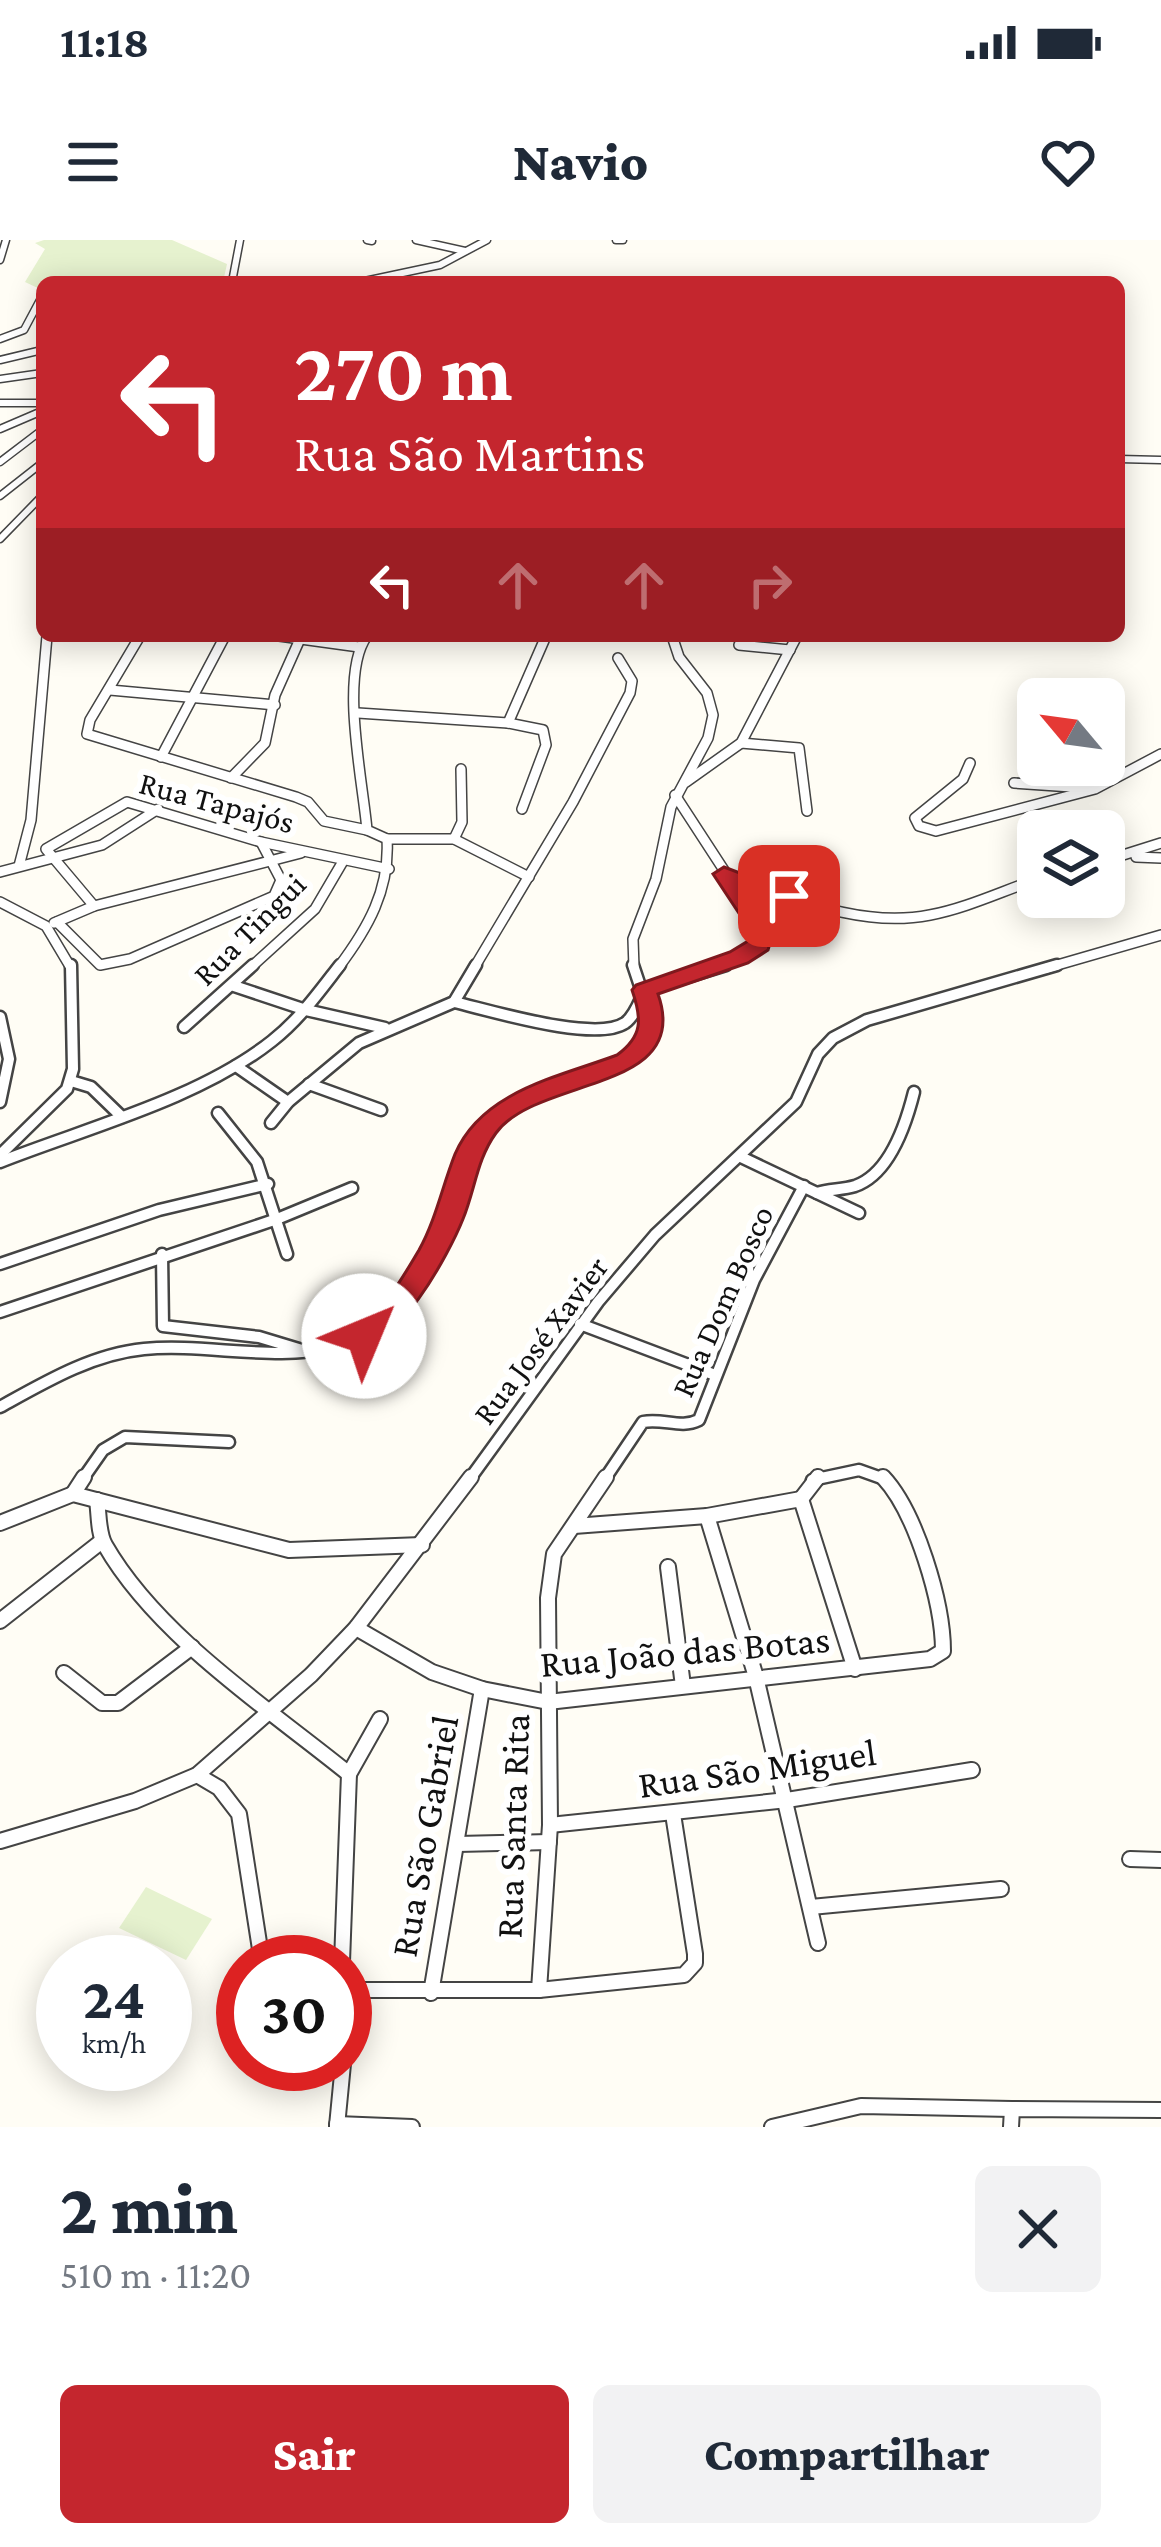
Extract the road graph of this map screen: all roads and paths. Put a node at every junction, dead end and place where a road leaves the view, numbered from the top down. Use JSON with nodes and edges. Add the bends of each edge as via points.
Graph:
{"nodes":[{"id":1,"x":6,"y":240,"type":"edge"},
{"id":2,"x":240,"y":240,"type":"edge"},
{"id":3,"x":487,"y":240,"type":"edge"},
{"id":4,"x":416,"y":241,"type":"edge"},
{"id":5,"x":464,"y":251,"type":"junction"},
{"id":6,"x":0,"y":260,"type":"edge"},
{"id":7,"x":233,"y":276,"type":"edge"},
{"id":8,"x":393,"y":276,"type":"edge"},
{"id":9,"x":36,"y":308,"type":"edge"},
{"id":10,"x":0,"y":339,"type":"edge"},
{"id":11,"x":36,"y":351,"type":"edge"},
{"id":12,"x":0,"y":360,"type":"edge"},
{"id":13,"x":36,"y":374,"type":"edge"},
{"id":14,"x":0,"y":380,"type":"edge"},
{"id":15,"x":0,"y":403,"type":"edge"},
{"id":16,"x":36,"y":406,"type":"edge"},
{"id":17,"x":36,"y":410,"type":"edge"},
{"id":18,"x":2,"y":427,"type":"edge"},
{"id":19,"x":36,"y":435,"type":"edge"},
{"id":20,"x":1125,"y":459,"type":"edge"},
{"id":21,"x":1161,"y":460,"type":"edge"},
{"id":22,"x":0,"y":462,"type":"edge"},
{"id":23,"x":36,"y":468,"type":"edge"},
{"id":24,"x":0,"y":496,"type":"edge"},
{"id":25,"x":36,"y":502,"type":"edge"},
{"id":26,"x":0,"y":539,"type":"edge"},
{"id":27,"x":46,"y":642,"type":"edge"},
{"id":28,"x":137,"y":642,"type":"edge"},
{"id":29,"x":222,"y":642,"type":"edge"},
{"id":30,"x":299,"y":642,"type":"edge"},
{"id":31,"x":325,"y":642,"type":"edge"},
{"id":32,"x":362,"y":642,"type":"edge"},
{"id":33,"x":543,"y":642,"type":"edge"},
{"id":34,"x":674,"y":642,"type":"edge"},
{"id":35,"x":794,"y":642,"type":"edge"},
{"id":36,"x":359,"y":646,"type":"junction"},
{"id":37,"x":740,"y":646,"type":"dead end"},
{"id":38,"x":790,"y":650,"type":"junction"},
{"id":39,"x":618,"y":658,"type":"dead end"},
{"id":40,"x":110,"y":690,"type":"junction"},
{"id":41,"x":189,"y":699,"type":"junction"},
{"id":42,"x":275,"y":705,"type":"junction"},
{"id":43,"x":358,"y":713,"type":"junction"},
{"id":44,"x":508,"y":723,"type":"junction"},
{"id":45,"x":741,"y":743,"type":"junction"},
{"id":46,"x":1161,"y":754,"type":"edge"},
{"id":47,"x":161,"y":757,"type":"junction"},
{"id":48,"x":970,"y":763,"type":"dead end"},
{"id":49,"x":461,"y":769,"type":"dead end"},
{"id":50,"x":231,"y":778,"type":"junction"},
{"id":51,"x":1014,"y":783,"type":"dead end"},
{"id":52,"x":1095,"y":789,"type":"junction"},
{"id":53,"x":677,"y":790,"type":"junction"},
{"id":54,"x":158,"y":809,"type":"junction"},
{"id":55,"x":522,"y":809,"type":"dead end"},
{"id":56,"x":807,"y":811,"type":"dead end"},
{"id":57,"x":367,"y":830,"type":"junction"},
{"id":58,"x":387,"y":838,"type":"junction"},
{"id":59,"x":454,"y":839,"type":"junction"},
{"id":60,"x":261,"y":842,"type":"junction"},
{"id":61,"x":1161,"y":843,"type":"edge"},
{"id":62,"x":301,"y":853,"type":"junction"},
{"id":63,"x":1161,"y":855,"type":"edge"},
{"id":64,"x":1125,"y":856,"type":"edge"},
{"id":65,"x":1125,"y":857,"type":"edge"},
{"id":66,"x":53,"y":861,"type":"junction"},
{"id":67,"x":271,"y":862,"type":"junction"},
{"id":68,"x":342,"y":863,"type":"junction"},
{"id":69,"x":19,"y":866,"type":"junction"},
{"id":70,"x":389,"y":869,"type":"junction"},
{"id":71,"x":0,"y":872,"type":"edge"},
{"id":72,"x":724,"y":874,"type":"junction"},
{"id":73,"x":529,"y":877,"type":"junction"},
{"id":74,"x":1017,"y":886,"type":"edge"},
{"id":75,"x":0,"y":902,"type":"edge"},
{"id":76,"x":94,"y":906,"type":"junction"},
{"id":77,"x":51,"y":924,"type":"junction"},
{"id":78,"x":1161,"y":935,"type":"edge"},
{"id":79,"x":234,"y":986,"type":"junction"},
{"id":80,"x":645,"y":990,"type":"junction"},
{"id":81,"x":454,"y":1002,"type":"junction"},
{"id":82,"x":305,"y":1010,"type":"junction"},
{"id":83,"x":0,"y":1017,"type":"edge"},
{"id":84,"x":184,"y":1027,"type":"dead end"},
{"id":85,"x":385,"y":1028,"type":"junction"},
{"id":86,"x":5,"y":1060,"type":"edge"},
{"id":87,"x":236,"y":1066,"type":"junction"},
{"id":88,"x":71,"y":1081,"type":"junction"},
{"id":89,"x":309,"y":1084,"type":"junction"},
{"id":90,"x":914,"y":1092,"type":"dead end"},
{"id":91,"x":0,"y":1102,"type":"edge"},
{"id":92,"x":288,"y":1102,"type":"junction"},
{"id":93,"x":381,"y":1109,"type":"dead end"},
{"id":94,"x":218,"y":1113,"type":"dead end"},
{"id":95,"x":122,"y":1117,"type":"junction"},
{"id":96,"x":271,"y":1123,"type":"dead end"},
{"id":97,"x":741,"y":1157,"type":"junction"},
{"id":98,"x":0,"y":1159,"type":"edge"},
{"id":99,"x":268,"y":1184,"type":"junction"},
{"id":100,"x":352,"y":1188,"type":"dead end"},
{"id":101,"x":810,"y":1190,"type":"junction"},
{"id":102,"x":859,"y":1213,"type":"dead end"},
{"id":103,"x":277,"y":1219,"type":"junction"},
{"id":104,"x":162,"y":1254,"type":"junction"},
{"id":105,"x":287,"y":1254,"type":"dead end"},
{"id":106,"x":0,"y":1264,"type":"edge"},
{"id":107,"x":0,"y":1312,"type":"edge"},
{"id":108,"x":580,"y":1324,"type":"junction"},
{"id":109,"x":307,"y":1352,"type":"junction"},
{"id":110,"x":715,"y":1375,"type":"junction"},
{"id":111,"x":0,"y":1407,"type":"edge"},
{"id":112,"x":680,"y":1426,"type":"joint"},
{"id":113,"x":229,"y":1442,"type":"dead end"},
{"id":114,"x":73,"y":1494,"type":"junction"},
{"id":115,"x":97,"y":1499,"type":"junction"},
{"id":116,"x":794,"y":1501,"type":"junction"},
{"id":117,"x":707,"y":1516,"type":"junction"},
{"id":118,"x":0,"y":1523,"type":"edge"},
{"id":119,"x":574,"y":1526,"type":"junction"},
{"id":120,"x":102,"y":1541,"type":"junction"},
{"id":121,"x":422,"y":1545,"type":"junction"},
{"id":122,"x":668,"y":1567,"type":"dead end"},
{"id":123,"x":0,"y":1621,"type":"edge"},
{"id":124,"x":356,"y":1628,"type":"junction"},
{"id":125,"x":192,"y":1647,"type":"junction"},
{"id":126,"x":855,"y":1669,"type":"junction"},
{"id":127,"x":64,"y":1672,"type":"dead end"},
{"id":128,"x":756,"y":1677,"type":"junction"},
{"id":129,"x":683,"y":1686,"type":"junction"},
{"id":130,"x":482,"y":1689,"type":"junction"},
{"id":131,"x":548,"y":1702,"type":"junction"},
{"id":132,"x":268,"y":1713,"type":"junction"},
{"id":133,"x":380,"y":1719,"type":"dead end"},
{"id":134,"x":972,"y":1770,"type":"dead end"},
{"id":135,"x":349,"y":1774,"type":"junction"},
{"id":136,"x":197,"y":1775,"type":"junction"},
{"id":137,"x":787,"y":1800,"type":"junction"},
{"id":138,"x":673,"y":1814,"type":"junction"},
{"id":139,"x":550,"y":1825,"type":"junction"},
{"id":140,"x":0,"y":1841,"type":"edge"},
{"id":141,"x":549,"y":1842,"type":"junction"},
{"id":142,"x":458,"y":1844,"type":"junction"},
{"id":143,"x":1130,"y":1859,"type":"dead end"},
{"id":144,"x":1161,"y":1860,"type":"edge"},
{"id":145,"x":1001,"y":1889,"type":"dead end"},
{"id":146,"x":811,"y":1907,"type":"junction"},
{"id":147,"x":258,"y":1935,"type":"edge"},
{"id":148,"x":343,"y":1935,"type":"edge"},
{"id":149,"x":818,"y":1942,"type":"dead end"},
{"id":150,"x":539,"y":1990,"type":"junction"},
{"id":151,"x":372,"y":1991,"type":"edge"},
{"id":152,"x":431,"y":1993,"type":"junction"},
{"id":153,"x":340,"y":2091,"type":"edge"},
{"id":154,"x":1161,"y":2110,"type":"edge"},
{"id":155,"x":1012,"y":2118,"type":"edge"},
{"id":156,"x":337,"y":2126,"type":"edge"},
{"id":157,"x":412,"y":2127,"type":"edge"},
{"id":158,"x":772,"y":2127,"type":"edge"}],
"edges":[{"from":1,"to":6,"type":"street"},
{"from":2,"to":7,"type":"street"},
{"from":3,"to":5,"type":"street"},
{"from":4,"to":5,"type":"street"},
{"from":5,"to":8,"type":"street"},
{"from":9,"to":10,"type":"street","via":[[24,330]]},
{"from":11,"to":12,"type":"street"},
{"from":13,"to":14,"type":"street"},
{"from":15,"to":16,"type":"street"},
{"from":17,"to":18,"type":"street"},
{"from":19,"to":22,"type":"street"},
{"from":20,"to":21,"type":"street"},
{"from":23,"to":24,"type":"street"},
{"from":25,"to":26,"type":"street"},
{"from":27,"to":69,"type":"street","via":[[31,820]]},
{"from":28,"to":40,"type":"street"},
{"from":29,"to":41,"type":"street"},
{"from":30,"to":42,"type":"street"},
{"from":31,"to":36,"type":"street"},
{"from":32,"to":36,"type":"street"},
{"from":33,"to":44,"type":"street"},
{"from":34,"to":53,"type":"street","via":[[706,688],[713,713],[706,745]]},
{"from":35,"to":38,"type":"street"},
{"from":36,"to":43,"type":"street"},
{"from":37,"to":38,"type":"street"},
{"from":38,"to":45,"type":"street"},
{"from":39,"to":73,"type":"street","via":[[630,693]]},
{"from":40,"to":41,"type":"street"},
{"from":40,"to":47,"type":"street","via":[[86,728],[92,737]]},
{"from":41,"to":42,"type":"street"},
{"from":41,"to":47,"type":"street"},
{"from":42,"to":50,"type":"street","via":[[265,742]]},
{"from":43,"to":44,"type":"street"},
{"from":43,"to":57,"type":"street"},
{"from":44,"to":55,"type":"street","via":[[543,730],[546,745]]},
{"from":45,"to":53,"type":"street"},
{"from":45,"to":56,"type":"street","via":[[799,748]]},
{"from":46,"to":52,"type":"street"},
{"from":47,"to":50,"type":"street"},
{"from":48,"to":52,"type":"street","via":[[963,779],[915,818],[919,826],[936,831]]},
{"from":49,"to":59,"type":"street","via":[[462,821]]},
{"from":50,"to":57,"type":"street","via":[[303,800],[332,824]]},
{"from":51,"to":52,"type":"street"},
{"from":53,"to":72,"type":"street"},
{"from":53,"to":80,"type":"street","via":[[631,944],[631,965]]},
{"from":54,"to":60,"type":"street","name":"Rua Tapajós"},
{"from":54,"to":66,"type":"street","via":[[120,840]]},
{"from":54,"to":66,"type":"street","name":"Rua Tapajós","via":[[118,805],[49,845]]},
{"from":57,"to":58,"type":"street"},
{"from":58,"to":59,"type":"street"},
{"from":58,"to":70,"type":"street"},
{"from":59,"to":73,"type":"street"},
{"from":60,"to":62,"type":"street","name":"Rua Tapajós"},
{"from":60,"to":67,"type":"street"},
{"from":61,"to":64,"type":"street"},
{"from":62,"to":67,"type":"street"},
{"from":62,"to":68,"type":"street","name":"Rua Tapajós"},
{"from":63,"to":65,"type":"street"},
{"from":66,"to":69,"type":"street"},
{"from":66,"to":76,"type":"street"},
{"from":67,"to":76,"type":"street"},
{"from":67,"to":77,"type":"street","via":[[282,886],[274,896],[130,959],[95,962]]},
{"from":68,"to":70,"type":"street","name":"Rua Tapajós"},
{"from":68,"to":79,"type":"street","name":"Rua Tingui","via":[[315,909]]},
{"from":69,"to":71,"type":"street"},
{"from":70,"to":82,"type":"street","via":[[368,928]]},
{"from":72,"to":74,"type":"street","via":[[822,907],[895,919]]},
{"from":72,"to":80,"type":"street","via":[[763,938],[739,958]]},
{"from":73,"to":81,"type":"street"},
{"from":75,"to":77,"type":"street"},
{"from":76,"to":77,"type":"street"},
{"from":77,"to":88,"type":"street","via":[[70,965]]},
{"from":78,"to":97,"type":"street","name":"Rua José Xavier","via":[[849,1028],[826,1045],[796,1102]]},
{"from":79,"to":82,"type":"street"},
{"from":79,"to":84,"type":"street","name":"Rua Tingui"},
{"from":80,"to":81,"type":"street","via":[[628,1019],[608,1027]]},
{"from":80,"to":109,"type":"street","via":[[654,1017],[640,1051],[490,1121],[469,1153],[450,1218],[398,1305],[364,1336]]},
{"from":81,"to":85,"type":"street"},
{"from":82,"to":85,"type":"street"},
{"from":82,"to":87,"type":"street"},
{"from":83,"to":86,"type":"street","via":[[8,1032]]},
{"from":85,"to":89,"type":"street"},
{"from":86,"to":91,"type":"street"},
{"from":87,"to":92,"type":"street"},
{"from":87,"to":95,"type":"street"},
{"from":88,"to":95,"type":"street","via":[[91,1087]]},
{"from":88,"to":98,"type":"street"},
{"from":89,"to":92,"type":"street"},
{"from":89,"to":93,"type":"street"},
{"from":90,"to":101,"type":"street","via":[[904,1128],[867,1179]]},
{"from":92,"to":96,"type":"street"},
{"from":94,"to":99,"type":"street","via":[[248,1142]]},
{"from":95,"to":98,"type":"street"},
{"from":97,"to":101,"type":"street"},
{"from":97,"to":108,"type":"street","name":"Rua José Xavier","via":[[655,1235]]},
{"from":99,"to":103,"type":"street"},
{"from":99,"to":106,"type":"street","via":[[159,1210]]},
{"from":100,"to":103,"type":"street"},
{"from":101,"to":102,"type":"street"},
{"from":101,"to":110,"type":"street","name":"Rua Dom Bosco","via":[[754,1280]]},
{"from":103,"to":104,"type":"street"},
{"from":103,"to":105,"type":"street"},
{"from":104,"to":107,"type":"street"},
{"from":104,"to":109,"type":"street","via":[[163,1326],[259,1336]]},
{"from":108,"to":110,"type":"street"},
{"from":108,"to":121,"type":"street","name":"Rua José Xavier"},
{"from":109,"to":111,"type":"street","via":[[118,1354]]},
{"from":110,"to":112,"type":"street","name":"Rua Dom Bosco","via":[[698,1420]]},
{"from":112,"to":119,"type":"street","name":"Rua Santa Rita","via":[[643,1422]]},
{"from":113,"to":114,"type":"street","via":[[124,1437],[104,1450]]},
{"from":114,"to":115,"type":"street"},
{"from":114,"to":118,"type":"street"},
{"from":115,"to":120,"type":"street"},
{"from":115,"to":121,"type":"street","via":[[290,1550]]},
{"from":116,"to":117,"type":"street"},
{"from":116,"to":126,"type":"street"},
{"from":116,"to":126,"type":"street","name":"Rua João das Botas","via":[[813,1479],[875,1472],[895,1490],[923,1562],[943,1652]]},
{"from":117,"to":119,"type":"street"},
{"from":117,"to":128,"type":"street"},
{"from":119,"to":131,"type":"street","name":"Rua Santa Rita","via":[[552,1565]]},
{"from":120,"to":123,"type":"street"},
{"from":120,"to":125,"type":"street"},
{"from":121,"to":124,"type":"street","name":"Rua José Xavier"},
{"from":122,"to":129,"type":"street"},
{"from":124,"to":130,"type":"street","name":"Rua João das Botas","via":[[404,1659]]},
{"from":124,"to":132,"type":"street","name":"Rua José Xavier"},
{"from":125,"to":127,"type":"street","via":[[110,1705]]},
{"from":125,"to":132,"type":"street"},
{"from":126,"to":128,"type":"street","name":"Rua João das Botas"},
{"from":128,"to":129,"type":"street","name":"Rua João das Botas"},
{"from":128,"to":137,"type":"street"},
{"from":129,"to":131,"type":"street","name":"Rua João das Botas"},
{"from":130,"to":131,"type":"street","name":"Rua João das Botas"},
{"from":130,"to":142,"type":"street","name":"Rua São Gabriel"},
{"from":131,"to":139,"type":"street","name":"Rua Santa Rita"},
{"from":132,"to":135,"type":"street"},
{"from":132,"to":136,"type":"street","name":"Rua José Xavier"},
{"from":133,"to":135,"type":"street"},
{"from":134,"to":137,"type":"street","name":"Rua São Miguel"},
{"from":135,"to":148,"type":"street"},
{"from":136,"to":140,"type":"street","name":"Rua José Xavier"},
{"from":136,"to":147,"type":"street","via":[[238,1814]]},
{"from":137,"to":138,"type":"street","name":"Rua São Miguel"},
{"from":137,"to":146,"type":"street"},
{"from":138,"to":139,"type":"street","name":"Rua São Miguel"},
{"from":138,"to":150,"type":"street","via":[[694,1963],[684,1975]]},
{"from":139,"to":141,"type":"street","name":"Rua Santa Rita"},
{"from":141,"to":142,"type":"street"},
{"from":141,"to":150,"type":"street","name":"Rua Santa Rita"},
{"from":142,"to":152,"type":"street","name":"Rua São Gabriel"},
{"from":143,"to":144,"type":"street"},
{"from":145,"to":146,"type":"street"},
{"from":146,"to":149,"type":"street"},
{"from":150,"to":152,"type":"street"},
{"from":151,"to":152,"type":"street"},
{"from":153,"to":156,"type":"street"},
{"from":154,"to":155,"type":"street"},
{"from":155,"to":158,"type":"street","via":[[861,2106]]},
{"from":156,"to":157,"type":"street"}]}
